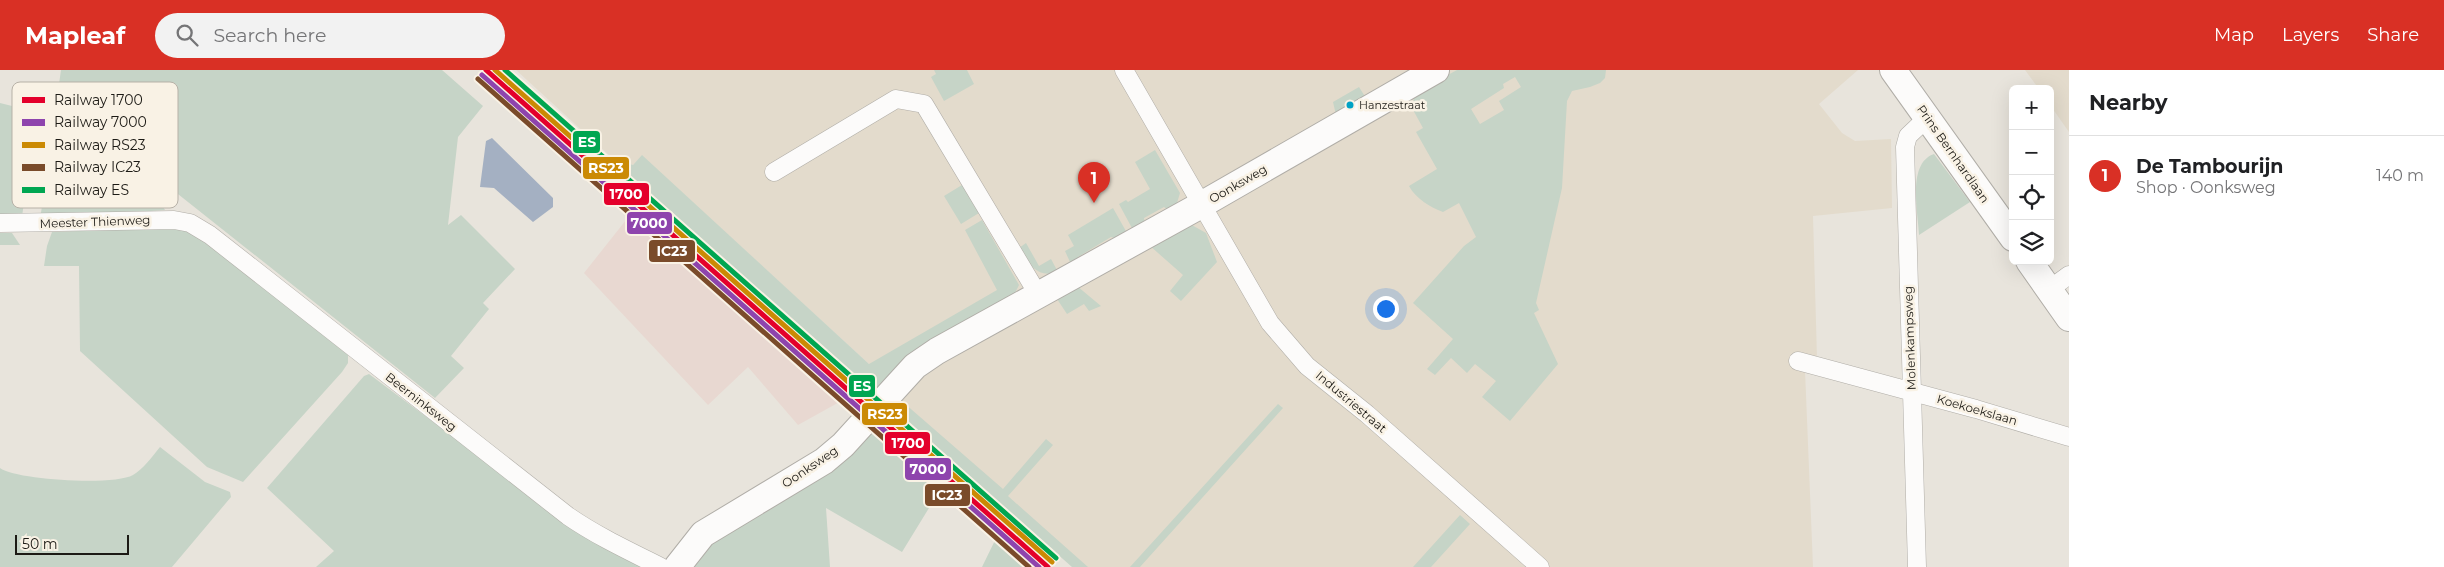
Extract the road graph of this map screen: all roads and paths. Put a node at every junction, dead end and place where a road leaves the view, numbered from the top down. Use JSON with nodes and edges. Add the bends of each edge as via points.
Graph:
{"nodes":[{"id":1,"x":1124,"y":70,"type":"edge"},
{"id":2,"x":1436,"y":70,"type":"edge"},
{"id":3,"x":1894,"y":70,"type":"edge"},
{"id":4,"x":1927,"y":118,"type":"junction"},
{"id":5,"x":774,"y":172,"type":"dead end"},
{"id":6,"x":1201,"y":205,"type":"junction"},
{"id":7,"x":0,"y":222,"type":"edge"},
{"id":8,"x":190,"y":223,"type":"joint"},
{"id":9,"x":2009,"y":232,"type":"edge"},
{"id":10,"x":2036,"y":265,"type":"edge"},
{"id":11,"x":2059,"y":282,"type":"edge"},
{"id":12,"x":1039,"y":296,"type":"junction"},
{"id":13,"x":2069,"y":318,"type":"edge"},
{"id":14,"x":1798,"y":361,"type":"dead end"},
{"id":15,"x":1912,"y":391,"type":"junction"},
{"id":16,"x":2069,"y":437,"type":"edge"},
{"id":17,"x":661,"y":567,"type":"edge"},
{"id":18,"x":677,"y":567,"type":"edge"},
{"id":19,"x":1540,"y":567,"type":"edge"},
{"id":20,"x":1917,"y":567,"type":"edge"}],
"edges":[{"from":1,"to":6,"type":"street"},
{"from":2,"to":6,"type":"main road","name":"Oonksweg"},
{"from":3,"to":4,"type":"main road","name":"Prins Bernhardlaan"},
{"from":4,"to":9,"type":"main road","name":"Prins Bernhardlaan"},
{"from":4,"to":15,"type":"street","name":"Molenkampsweg","via":[[1908,136],[1905,146]]},
{"from":5,"to":12,"type":"street","via":[[896,99],[924,104]]},
{"from":6,"to":12,"type":"main road","name":"Oonksweg"},
{"from":6,"to":19,"type":"street","name":"Industriestraat","via":[[1270,322],[1308,366]]},
{"from":7,"to":8,"type":"street","name":"Meester Thienweg","via":[[174,220]]},
{"from":8,"to":17,"type":"street","name":"Beerninksweg","via":[[210,235],[568,516],[595,534]]},
{"from":10,"to":11,"type":"main road"},
{"from":11,"to":13,"type":"main road"},
{"from":12,"to":18,"type":"main road","name":"Oonksweg","via":[[915,366],[843,445],[824,461],[703,534]]},
{"from":14,"to":15,"type":"street","name":"Koekoekslaan"},
{"from":15,"to":16,"type":"street","name":"Koekoekslaan"},
{"from":15,"to":20,"type":"street","name":"Molenkampsweg"}]}
